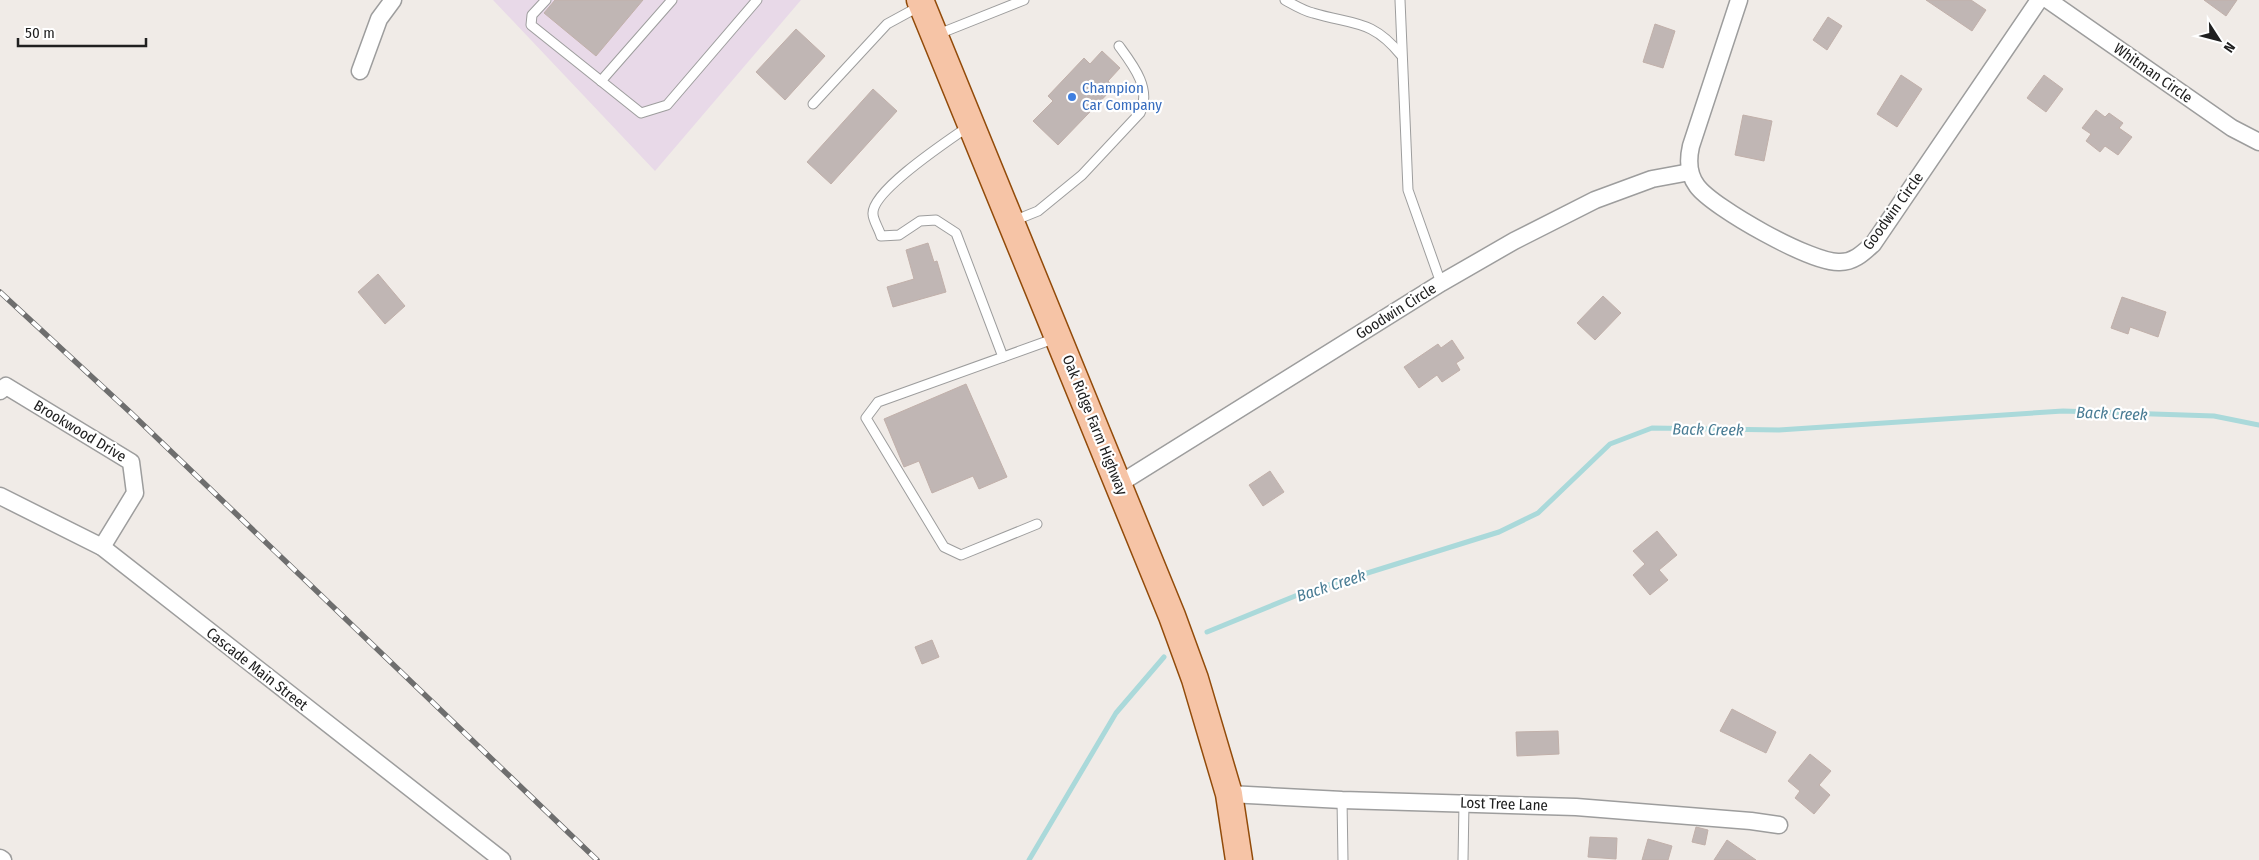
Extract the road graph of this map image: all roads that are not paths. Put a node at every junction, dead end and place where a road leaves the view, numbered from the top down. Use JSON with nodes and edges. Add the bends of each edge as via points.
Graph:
{"nodes":[{"id":1,"x":393,"y":0,"type":"edge"},
{"id":2,"x":546,"y":0,"type":"edge"},
{"id":3,"x":672,"y":0,"type":"edge"},
{"id":4,"x":756,"y":0,"type":"edge"},
{"id":5,"x":1024,"y":0,"type":"edge"},
{"id":6,"x":1286,"y":0,"type":"edge"},
{"id":7,"x":1400,"y":0,"type":"edge"},
{"id":8,"x":1740,"y":0,"type":"edge"},
{"id":9,"x":2039,"y":0,"type":"edge"},
{"id":10,"x":2048,"y":0,"type":"edge"},
{"id":11,"x":921,"y":2,"type":"edge"},
{"id":12,"x":934,"y":35,"type":"junction"},
{"id":13,"x":1119,"y":46,"type":"dead end"},
{"id":14,"x":1402,"y":55,"type":"junction"},
{"id":15,"x":360,"y":71,"type":"dead end"},
{"id":16,"x":601,"y":81,"type":"junction"},
{"id":17,"x":813,"y":104,"type":"dead end"},
{"id":18,"x":971,"y":124,"type":"junction"},
{"id":19,"x":2259,"y":142,"type":"edge"},
{"id":20,"x":1690,"y":172,"type":"junction"},
{"id":21,"x":1011,"y":222,"type":"junction"},
{"id":22,"x":1441,"y":283,"type":"junction"},
{"id":23,"x":1058,"y":337,"type":"junction"},
{"id":24,"x":1003,"y":357,"type":"junction"},
{"id":25,"x":0,"y":391,"type":"edge"},
{"id":26,"x":1119,"y":484,"type":"junction"},
{"id":27,"x":0,"y":496,"type":"edge"},
{"id":28,"x":1038,"y":524,"type":"dead end"},
{"id":29,"x":102,"y":548,"type":"junction"},
{"id":30,"x":1229,"y":794,"type":"junction"},
{"id":31,"x":1342,"y":800,"type":"junction"},
{"id":32,"x":1464,"y":802,"type":"junction"},
{"id":33,"x":1779,"y":825,"type":"dead end"},
{"id":34,"x":502,"y":860,"type":"edge"},
{"id":35,"x":1239,"y":860,"type":"edge"},
{"id":36,"x":1343,"y":860,"type":"edge"},
{"id":37,"x":1463,"y":860,"type":"edge"}],
"edges":[{"from":1,"to":15,"type":"street","via":[[379,19]]},
{"from":2,"to":16,"type":"lane","via":[[532,15],[531,25]]},
{"from":3,"to":16,"type":"lane"},
{"from":4,"to":16,"type":"lane","via":[[667,105],[641,113]]},
{"from":5,"to":12,"type":"lane"},
{"from":6,"to":14,"type":"lane","via":[[1312,13],[1365,25],[1389,40]]},
{"from":7,"to":14,"type":"lane"},
{"from":8,"to":20,"type":"street","via":[[1691,146]]},
{"from":9,"to":20,"type":"street","name":"Goodwin Circle","via":[[1872,244],[1858,257],[1840,262],[1821,259],[1764,234],[1707,196],[1696,186]]},
{"from":10,"to":19,"type":"street","name":"Whitman Circle","via":[[2232,128]]},
{"from":11,"to":12,"type":"main road","name":"Oak Ridge Farm Highway"},
{"from":11,"to":17,"type":"lane","via":[[887,24]]},
{"from":12,"to":18,"type":"main road","name":"Oak Ridge Farm Highway"},
{"from":13,"to":21,"type":"lane","via":[[1134,66],[1142,86],[1144,106],[1140,113],[1082,176],[1038,211]]},
{"from":14,"to":22,"type":"lane","via":[[1408,190]]},
{"from":18,"to":21,"type":"main road","name":"Oak Ridge Farm Highway"},
{"from":18,"to":24,"type":"lane","via":[[908,170],[877,199],[873,214],[881,236],[900,235],[920,221],[936,220],[956,233]]},
{"from":20,"to":22,"type":"street","name":"Goodwin Circle","via":[[1652,179],[1595,200]]},
{"from":21,"to":23,"type":"main road","name":"Oak Ridge Farm Highway"},
{"from":22,"to":26,"type":"street","name":"Goodwin Circle"},
{"from":23,"to":24,"type":"lane"},
{"from":23,"to":26,"type":"main road","name":"Oak Ridge Farm Highway"},
{"from":24,"to":28,"type":"lane","via":[[878,402],[866,418],[944,547],[961,555]]},
{"from":25,"to":29,"type":"street","name":"Brookwood Drive","via":[[6,386],[131,462],[135,492]]},
{"from":26,"to":30,"type":"main road","name":"Oak Ridge Farm Highway","via":[[1195,678]]},
{"from":27,"to":29,"type":"street","name":"Cascade Main Street"},
{"from":29,"to":34,"type":"street","name":"Cascade Main Street"},
{"from":30,"to":31,"type":"street","name":"Lost Tree Lane"},
{"from":30,"to":35,"type":"main road","name":"Oak Ridge Farm Highway"},
{"from":31,"to":32,"type":"street","name":"Lost Tree Lane"},
{"from":31,"to":36,"type":"lane"},
{"from":32,"to":33,"type":"street","name":"Lost Tree Lane","via":[[1576,806]]},
{"from":32,"to":37,"type":"lane"}]}
